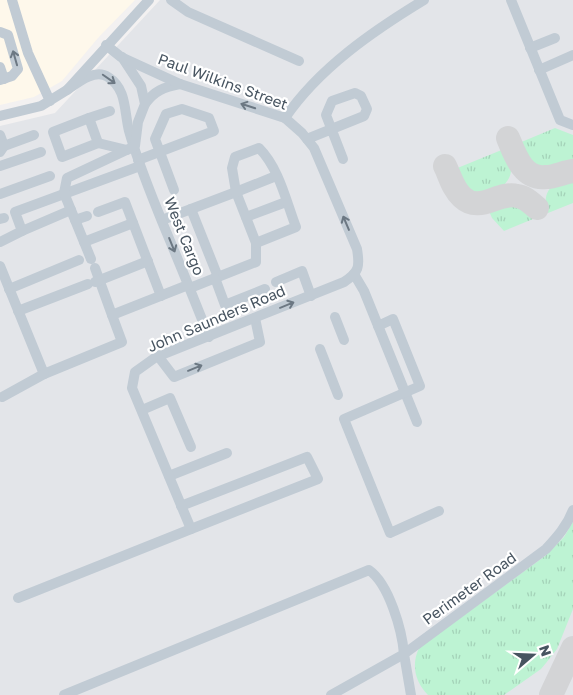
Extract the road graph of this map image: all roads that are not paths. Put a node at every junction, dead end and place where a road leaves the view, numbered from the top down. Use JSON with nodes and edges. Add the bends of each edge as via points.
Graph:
{"nodes":[{"id":1,"x":12,"y":0,"type":"edge"},
{"id":2,"x":149,"y":0,"type":"edge"},
{"id":3,"x":171,"y":0,"type":"edge"},
{"id":4,"x":424,"y":0,"type":"edge"},
{"id":5,"x":511,"y":0,"type":"edge"},
{"id":6,"x":0,"y":32,"type":"edge"},
{"id":7,"x":555,"y":38,"type":"dead end"},
{"id":8,"x":106,"y":45,"type":"junction"},
{"id":9,"x":530,"y":48,"type":"junction"},
{"id":10,"x":573,"y":55,"type":"edge"},
{"id":11,"x":121,"y":56,"type":"junction"},
{"id":12,"x":299,"y":61,"type":"dead end"},
{"id":13,"x":0,"y":67,"type":"edge"},
{"id":14,"x":539,"y":70,"type":"junction"},
{"id":15,"x":2,"y":79,"type":"edge"},
{"id":16,"x":180,"y":84,"type":"junction"},
{"id":17,"x":66,"y":90,"type":"junction"},
{"id":18,"x":50,"y":101,"type":"junction"},
{"id":19,"x":145,"y":104,"type":"junction"},
{"id":20,"x":110,"y":110,"type":"dead end"},
{"id":21,"x":0,"y":116,"type":"edge"},
{"id":22,"x":89,"y":118,"type":"junction"},
{"id":23,"x":285,"y":118,"type":"junction"},
{"id":24,"x":573,"y":125,"type":"edge"},
{"id":25,"x":0,"y":135,"type":"edge"},
{"id":26,"x":34,"y":135,"type":"dead end"},
{"id":27,"x":307,"y":139,"type":"junction"},
{"id":28,"x":98,"y":143,"type":"junction"},
{"id":29,"x":131,"y":148,"type":"junction"},
{"id":30,"x":2,"y":149,"type":"edge"},
{"id":31,"x":41,"y":152,"type":"dead end"},
{"id":32,"x":160,"y":152,"type":"junction"},
{"id":33,"x":344,"y":159,"type":"dead end"},
{"id":34,"x":139,"y":164,"type":"junction"},
{"id":35,"x":0,"y":166,"type":"edge"},
{"id":36,"x":50,"y":176,"type":"dead end"},
{"id":37,"x":276,"y":176,"type":"junction"},
{"id":38,"x":174,"y":190,"type":"dead end"},
{"id":39,"x":236,"y":192,"type":"junction"},
{"id":40,"x":64,"y":193,"type":"junction"},
{"id":41,"x":0,"y":194,"type":"edge"},
{"id":42,"x":286,"y":202,"type":"junction"},
{"id":43,"x":192,"y":209,"type":"junction"},
{"id":44,"x":71,"y":210,"type":"junction"},
{"id":45,"x":98,"y":212,"type":"dead end"},
{"id":46,"x":87,"y":216,"type":"dead end"},
{"id":47,"x":246,"y":217,"type":"junction"},
{"id":48,"x":75,"y":220,"type":"junction"},
{"id":49,"x":162,"y":220,"type":"junction"},
{"id":50,"x":133,"y":223,"type":"junction"},
{"id":51,"x":22,"y":231,"type":"junction"},
{"id":52,"x":0,"y":242,"type":"edge"},
{"id":53,"x":84,"y":242,"type":"junction"},
{"id":54,"x":256,"y":243,"type":"junction"},
{"id":55,"x":87,"y":260,"type":"junction"},
{"id":56,"x":148,"y":261,"type":"junction"},
{"id":57,"x":0,"y":266,"type":"edge"},
{"id":58,"x":356,"y":272,"type":"junction"},
{"id":59,"x":216,"y":278,"type":"junction"},
{"id":60,"x":94,"y":282,"type":"junction"},
{"id":61,"x":276,"y":282,"type":"dead end"},
{"id":62,"x":189,"y":287,"type":"junction"},
{"id":63,"x":9,"y":289,"type":"junction"},
{"id":64,"x":265,"y":289,"type":"dead end"},
{"id":65,"x":161,"y":296,"type":"junction"},
{"id":66,"x":311,"y":296,"type":"junction"},
{"id":67,"x":18,"y":311,"type":"junction"},
{"id":68,"x":112,"y":315,"type":"junction"},
{"id":69,"x":335,"y":317,"type":"dead end"},
{"id":70,"x":255,"y":318,"type":"junction"},
{"id":71,"x":378,"y":326,"type":"junction"},
{"id":72,"x":210,"y":337,"type":"junction"},
{"id":73,"x":344,"y":340,"type":"dead end"},
{"id":74,"x":320,"y":349,"type":"dead end"},
{"id":75,"x":158,"y":356,"type":"junction"},
{"id":76,"x":44,"y":374,"type":"junction"},
{"id":77,"x":405,"y":393,"type":"junction"},
{"id":78,"x":338,"y":395,"type":"dead end"},
{"id":79,"x":2,"y":396,"type":"dead end"},
{"id":80,"x":142,"y":410,"type":"junction"},
{"id":81,"x":417,"y":422,"type":"dead end"},
{"id":82,"x":191,"y":447,"type":"dead end"},
{"id":83,"x":227,"y":453,"type":"dead end"},
{"id":84,"x":169,"y":476,"type":"junction"},
{"id":85,"x":181,"y":506,"type":"junction"},
{"id":86,"x":573,"y":510,"type":"edge"},
{"id":87,"x":439,"y":511,"type":"dead end"},
{"id":88,"x":191,"y":529,"type":"junction"},
{"id":89,"x":18,"y":598,"type":"dead end"},
{"id":90,"x":404,"y":654,"type":"junction"},
{"id":91,"x":64,"y":695,"type":"edge"},
{"id":92,"x":331,"y":695,"type":"edge"},
{"id":93,"x":411,"y":695,"type":"edge"}],
"edges":[{"from":1,"to":18,"type":"street","via":[[28,53]]},
{"from":2,"to":8,"type":"street"},
{"from":3,"to":12,"type":"street","via":[[188,12]]},
{"from":4,"to":23,"type":"street","via":[[366,39],[321,75]]},
{"from":5,"to":9,"type":"street"},
{"from":15,"to":6,"type":"street","one_way":true,"via":[[12,76],[18,69],[8,35]]},
{"from":7,"to":9,"type":"street"},
{"from":8,"to":11,"type":"street","name":"Paul Wilkins Street"},
{"from":8,"to":17,"type":"street"},
{"from":9,"to":14,"type":"street"},
{"from":10,"to":14,"type":"street"},
{"from":11,"to":16,"type":"street","name":"Paul Wilkins Street"},
{"from":11,"to":19,"type":"street","via":[[141,86]]},
{"from":13,"to":15,"type":"street"},
{"from":14,"to":24,"type":"street","via":[[560,120]]},
{"from":16,"to":19,"type":"street","via":[[158,90]]},
{"from":23,"to":16,"type":"street","name":"Paul Wilkins Street","one_way":true},
{"from":17,"to":18,"type":"street"},
{"from":17,"to":29,"type":"street","name":"West Cargo","one_way":true,"via":[[100,74],[116,83],[124,101]]},
{"from":18,"to":21,"type":"street"},
{"from":19,"to":29,"type":"street","name":"West Cargo"},
{"from":20,"to":22,"type":"street"},
{"from":22,"to":28,"type":"street"},
{"from":22,"to":28,"type":"street","via":[[53,132],[62,157]]},
{"from":23,"to":27,"type":"street","name":"Paul Wilkins Street"},
{"from":25,"to":30,"type":"street"},
{"from":26,"to":30,"type":"street"},
{"from":27,"to":33,"type":"street","via":[[332,129]]},
{"from":58,"to":27,"type":"street","name":"Paul Wilkins Street","one_way":true,"via":[[359,263],[357,249],[314,148]]},
{"from":28,"to":29,"type":"street"},
{"from":29,"to":34,"type":"street","name":"West Cargo"},
{"from":29,"to":40,"type":"street","via":[[66,178]]},
{"from":31,"to":35,"type":"street"},
{"from":32,"to":32,"type":"street","via":[[214,131],[209,118],[182,109],[166,114],[155,139]]},
{"from":32,"to":34,"type":"street"},
{"from":32,"to":38,"type":"street"},
{"from":34,"to":40,"type":"street"},
{"from":34,"to":49,"type":"street","name":"West Cargo"},
{"from":36,"to":41,"type":"street"},
{"from":37,"to":39,"type":"street"},
{"from":37,"to":39,"type":"street","via":[[269,158],[260,148],[235,157],[232,168]]},
{"from":37,"to":42,"type":"street"},
{"from":39,"to":43,"type":"street"},
{"from":39,"to":47,"type":"street"},
{"from":40,"to":44,"type":"street"},
{"from":40,"to":51,"type":"street","via":[[15,212]]},
{"from":42,"to":47,"type":"street"},
{"from":42,"to":54,"type":"street","via":[[296,227]]},
{"from":43,"to":49,"type":"street"},
{"from":43,"to":59,"type":"street"},
{"from":44,"to":48,"type":"street"},
{"from":44,"to":51,"type":"street"},
{"from":45,"to":50,"type":"street","via":[[125,202]]},
{"from":46,"to":48,"type":"street"},
{"from":47,"to":54,"type":"street"},
{"from":48,"to":53,"type":"street"},
{"from":49,"to":62,"type":"street","name":"West Cargo","one_way":true},
{"from":50,"to":53,"type":"street"},
{"from":50,"to":56,"type":"street"},
{"from":51,"to":52,"type":"street"},
{"from":53,"to":55,"type":"street"},
{"from":54,"to":59,"type":"street","via":[[256,262]]},
{"from":55,"to":60,"type":"street"},
{"from":55,"to":63,"type":"street"},
{"from":56,"to":60,"type":"street"},
{"from":56,"to":65,"type":"street"},
{"from":57,"to":63,"type":"street"},
{"from":58,"to":66,"type":"street","name":"John Saunders Road","via":[[344,282]]},
{"from":58,"to":71,"type":"street"},
{"from":59,"to":62,"type":"street"},
{"from":59,"to":64,"type":"street","via":[[225,305]]},
{"from":60,"to":67,"type":"street"},
{"from":60,"to":68,"type":"street"},
{"from":61,"to":66,"type":"street","via":[[302,271]]},
{"from":62,"to":65,"type":"street"},
{"from":62,"to":72,"type":"street","name":"West Cargo"},
{"from":63,"to":67,"type":"street"},
{"from":65,"to":68,"type":"street"},
{"from":70,"to":66,"type":"street","name":"John Saunders Road","one_way":true},
{"from":67,"to":76,"type":"street"},
{"from":68,"to":76,"type":"street","via":[[122,342]]},
{"from":69,"to":73,"type":"street"},
{"from":70,"to":72,"type":"street","name":"John Saunders Road"},
{"from":75,"to":70,"type":"street","one_way":true,"via":[[174,377],[260,342]]},
{"from":71,"to":77,"type":"street"},
{"from":71,"to":77,"type":"street","via":[[393,319],[420,386]]},
{"from":72,"to":75,"type":"street","name":"John Saunders Road"},
{"from":74,"to":78,"type":"street"},
{"from":75,"to":80,"type":"street","name":"John Saunders Road","via":[[136,372],[132,388]]},
{"from":76,"to":79,"type":"street"},
{"from":77,"to":81,"type":"street"},
{"from":77,"to":87,"type":"street","via":[[344,419],[390,533]]},
{"from":80,"to":82,"type":"street","via":[[170,398]]},
{"from":80,"to":84,"type":"street","name":"John Saunders Road"},
{"from":83,"to":84,"type":"street"},
{"from":84,"to":85,"type":"street","name":"John Saunders Road"},
{"from":85,"to":88,"type":"street","name":"John Saunders Road"},
{"from":85,"to":88,"type":"street","via":[[307,456],[318,479]]},
{"from":86,"to":90,"type":"street","name":"Perimeter Road","via":[[558,537],[546,549]]},
{"from":88,"to":89,"type":"street"},
{"from":90,"to":91,"type":"street","via":[[401,628],[383,586],[369,570]]},
{"from":90,"to":92,"type":"street","name":"Perimeter Road"},
{"from":90,"to":93,"type":"street"}]}
